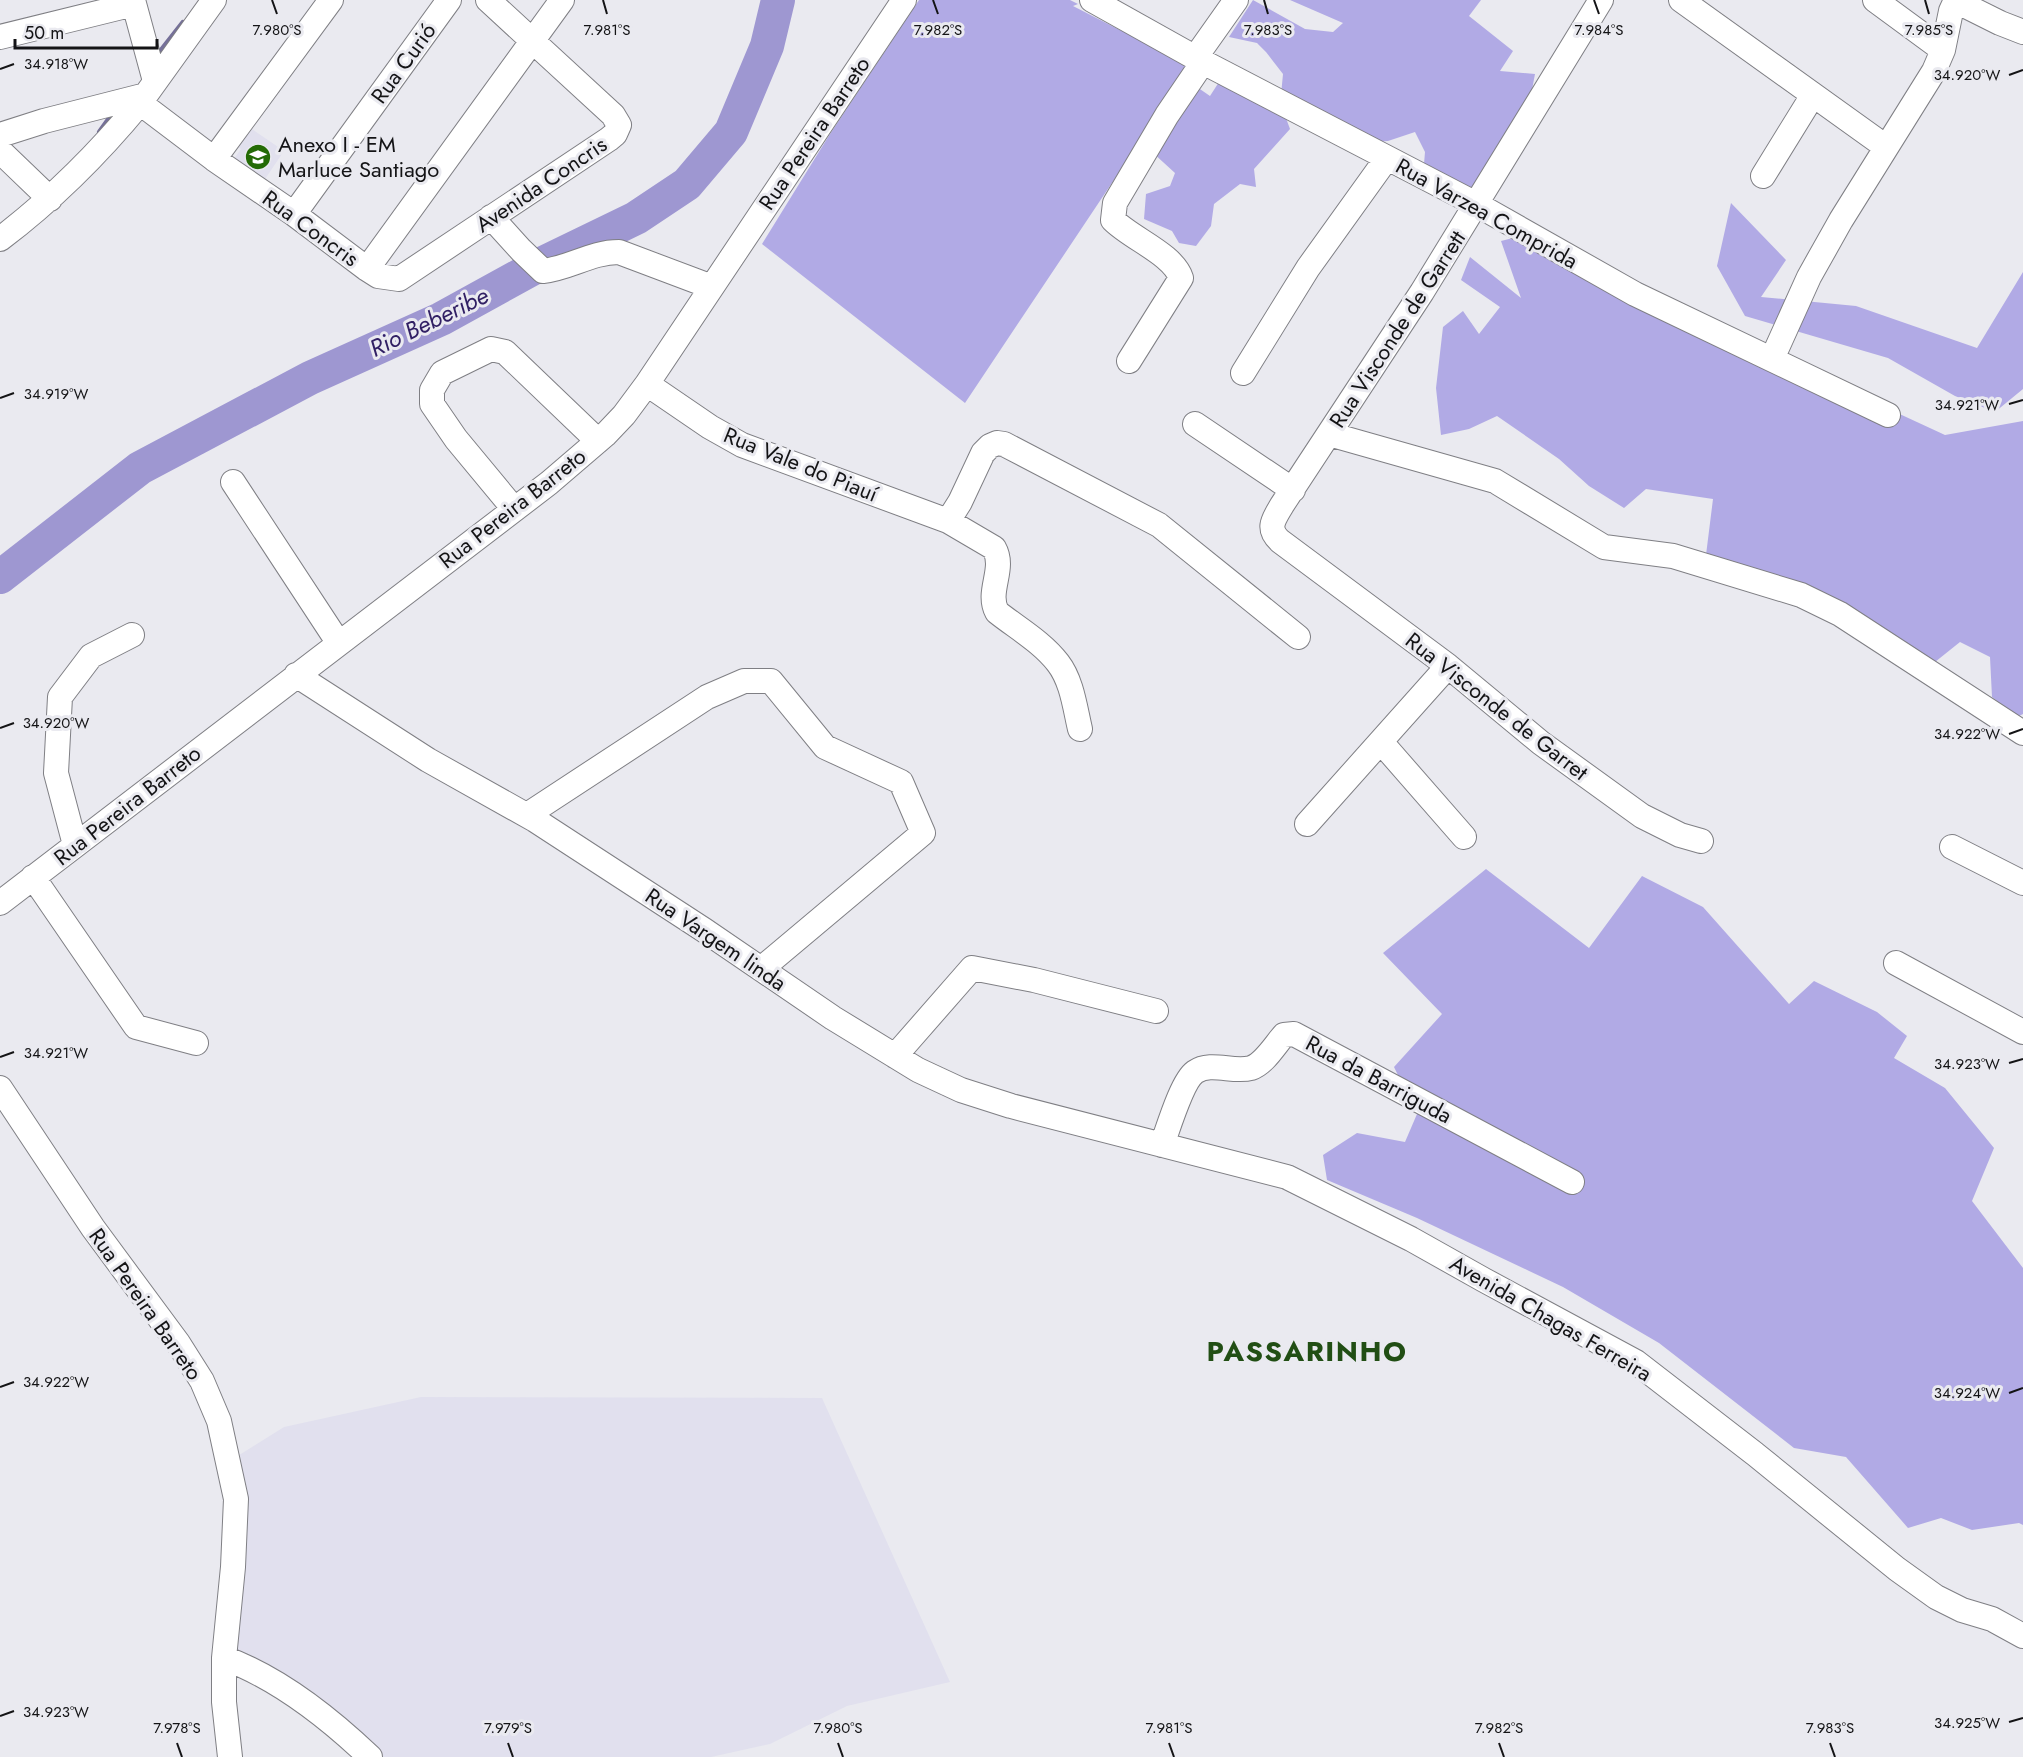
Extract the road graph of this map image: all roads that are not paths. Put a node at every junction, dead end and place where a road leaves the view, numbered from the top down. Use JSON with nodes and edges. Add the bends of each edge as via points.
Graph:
{"nodes":[{"id":1,"x":214,"y":0,"type":"edge"},
{"id":2,"x":331,"y":0,"type":"edge"},
{"id":3,"x":450,"y":0,"type":"edge"},
{"id":4,"x":489,"y":0,"type":"edge"},
{"id":5,"x":562,"y":0,"type":"edge"},
{"id":6,"x":904,"y":0,"type":"edge"},
{"id":7,"x":1092,"y":0,"type":"edge"},
{"id":8,"x":1236,"y":0,"type":"edge"},
{"id":9,"x":1601,"y":0,"type":"edge"},
{"id":10,"x":1681,"y":0,"type":"edge"},
{"id":11,"x":1875,"y":0,"type":"edge"},
{"id":12,"x":1956,"y":1,"type":"edge"},
{"id":13,"x":134,"y":2,"type":"edge"},
{"id":14,"x":2023,"y":32,"type":"edge"},
{"id":15,"x":0,"y":38,"type":"edge"},
{"id":16,"x":533,"y":41,"type":"junction"},
{"id":17,"x":1943,"y":50,"type":"junction"},
{"id":18,"x":1199,"y":60,"type":"junction"},
{"id":19,"x":147,"y":93,"type":"junction"},
{"id":20,"x":1813,"y":95,"type":"junction"},
{"id":21,"x":0,"y":135,"type":"edge"},
{"id":22,"x":1886,"y":147,"type":"junction"},
{"id":23,"x":0,"y":151,"type":"edge"},
{"id":24,"x":1387,"y":158,"type":"junction"},
{"id":25,"x":214,"y":159,"type":"junction"},
{"id":26,"x":1763,"y":176,"type":"dead end"},
{"id":27,"x":50,"y":199,"type":"junction"},
{"id":28,"x":1476,"y":204,"type":"junction"},
{"id":29,"x":294,"y":214,"type":"junction"},
{"id":30,"x":491,"y":217,"type":"junction"},
{"id":31,"x":0,"y":239,"type":"edge"},
{"id":32,"x":366,"y":269,"type":"junction"},
{"id":33,"x":399,"y":279,"type":"joint"},
{"id":34,"x":712,"y":287,"type":"junction"},
{"id":35,"x":1772,"y":359,"type":"junction"},
{"id":36,"x":1129,"y":361,"type":"dead end"},
{"id":37,"x":1243,"y":373,"type":"dead end"},
{"id":38,"x":647,"y":384,"type":"junction"},
{"id":39,"x":1887,"y":415,"type":"dead end"},
{"id":40,"x":1195,"y":424,"type":"dead end"},
{"id":41,"x":1329,"y":434,"type":"junction"},
{"id":42,"x":598,"y":441,"type":"junction"},
{"id":43,"x":233,"y":482,"type":"dead end"},
{"id":44,"x":1293,"y":490,"type":"junction"},
{"id":45,"x":514,"y":509,"type":"junction"},
{"id":46,"x":939,"y":517,"type":"junction"},
{"id":47,"x":1301,"y":557,"type":"joint"},
{"id":48,"x":132,"y":635,"type":"dead end"},
{"id":49,"x":1298,"y":637,"type":"dead end"},
{"id":50,"x":338,"y":642,"type":"junction"},
{"id":51,"x":1448,"y":666,"type":"junction"},
{"id":52,"x":296,"y":675,"type":"junction"},
{"id":53,"x":1080,"y":729,"type":"dead end"},
{"id":54,"x":2023,"y":733,"type":"edge"},
{"id":55,"x":1381,"y":742,"type":"junction"},
{"id":56,"x":527,"y":815,"type":"junction"},
{"id":57,"x":1307,"y":824,"type":"dead end"},
{"id":58,"x":1464,"y":837,"type":"dead end"},
{"id":59,"x":1701,"y":841,"type":"dead end"},
{"id":60,"x":75,"y":845,"type":"junction"},
{"id":61,"x":1952,"y":847,"type":"dead end"},
{"id":62,"x":33,"y":877,"type":"junction"},
{"id":63,"x":2023,"y":883,"type":"edge"},
{"id":64,"x":0,"y":903,"type":"edge"},
{"id":65,"x":1896,"y":963,"type":"dead end"},
{"id":66,"x":761,"y":969,"type":"junction"},
{"id":67,"x":1156,"y":1011,"type":"dead end"},
{"id":68,"x":2023,"y":1032,"type":"edge"},
{"id":69,"x":196,"y":1043,"type":"dead end"},
{"id":70,"x":895,"y":1056,"type":"junction"},
{"id":71,"x":0,"y":1088,"type":"edge"},
{"id":72,"x":1162,"y":1145,"type":"junction"},
{"id":73,"x":1572,"y":1182,"type":"dead end"},
{"id":74,"x":2023,"y":1636,"type":"edge"},
{"id":75,"x":224,"y":1658,"type":"junction"},
{"id":76,"x":230,"y":1757,"type":"edge"},
{"id":77,"x":370,"y":1757,"type":"edge"}],
"edges":[{"from":1,"to":19,"type":"street"},
{"from":2,"to":25,"type":"street"},
{"from":3,"to":29,"type":"street","name":"Rua Curió"},
{"from":4,"to":16,"type":"street","name":"Avenida Concris"},
{"from":5,"to":16,"type":"street"},
{"from":6,"to":34,"type":"street","name":"Rua Pereira Barreto"},
{"from":7,"to":18,"type":"street","name":"Rua Varzea Comprida"},
{"from":8,"to":18,"type":"street"},
{"from":9,"to":28,"type":"street","name":"Rua Visconde de Garrett"},
{"from":10,"to":20,"type":"street"},
{"from":11,"to":17,"type":"street"},
{"from":12,"to":14,"type":"street"},
{"from":12,"to":17,"type":"street"},
{"from":13,"to":15,"type":"street"},
{"from":13,"to":19,"type":"street"},
{"from":16,"to":30,"type":"street","name":"Avenida Concris","via":[[619,125],[609,139]]},
{"from":16,"to":32,"type":"street"},
{"from":17,"to":22,"type":"street"},
{"from":18,"to":24,"type":"street","name":"Rua Varzea Comprida"},
{"from":18,"to":36,"type":"street","via":[[1115,202],[1113,220],[1172,263],[1181,278]]},
{"from":19,"to":21,"type":"street"},
{"from":19,"to":25,"type":"street","name":"Rua Concris"},
{"from":19,"to":27,"type":"street"},
{"from":20,"to":22,"type":"street"},
{"from":20,"to":26,"type":"street"},
{"from":22,"to":35,"type":"street","via":[[1824,250]]},
{"from":23,"to":27,"type":"street"},
{"from":24,"to":28,"type":"street","name":"Rua Varzea Comprida"},
{"from":24,"to":37,"type":"street","via":[[1308,268]]},
{"from":25,"to":29,"type":"street","name":"Rua Concris"},
{"from":27,"to":31,"type":"street"},
{"from":28,"to":35,"type":"street","name":"Rua Varzea Comprida","via":[[1635,294]]},
{"from":28,"to":41,"type":"street","name":"Rua Visconde de Garrett"},
{"from":29,"to":32,"type":"street","name":"Rua Concris"},
{"from":30,"to":33,"type":"street","name":"Avenida Concris"},
{"from":30,"to":34,"type":"street","via":[[543,271],[603,252],[619,252]]},
{"from":32,"to":33,"type":"street","name":"Rua Concris","via":[[378,276]]},
{"from":34,"to":38,"type":"street","name":"Rua Pereira Barreto"},
{"from":35,"to":39,"type":"street","name":"Rua Varzea Comprida"},
{"from":38,"to":42,"type":"street","name":"Rua Pereira Barreto"},
{"from":38,"to":46,"type":"street","name":"Rua Vale do Piauí","via":[[742,446]]},
{"from":40,"to":44,"type":"street"},
{"from":41,"to":44,"type":"street","name":"Rua Visconde de Garrett"},
{"from":41,"to":54,"type":"street","via":[[1495,481],[1604,547],[1673,556],[1801,595],[1840,614]]},
{"from":42,"to":45,"type":"street","name":"Rua Pereira Barreto"},
{"from":42,"to":45,"type":"street","via":[[505,352],[491,349],[442,373],[432,390],[432,404],[456,440]]},
{"from":43,"to":50,"type":"street"},
{"from":44,"to":47,"type":"street","name":"Rua Visconde de Garrett","via":[[1271,525],[1280,541]]},
{"from":45,"to":50,"type":"street","name":"Rua Pereira Barreto"},
{"from":46,"to":49,"type":"street","via":[[960,502],[983,453],[997,443],[1004,444],[1159,525]]},
{"from":46,"to":53,"type":"street","name":"Rua Vale do Piauí","via":[[998,554],[993,604],[997,612],[1045,648],[1059,664],[1068,681]]},
{"from":47,"to":51,"type":"street","name":"Rua Visconde de Garret"},
{"from":48,"to":60,"type":"street","via":[[91,656],[60,697],[56,773]]},
{"from":50,"to":52,"type":"street","name":"Rua Pereira Barreto"},
{"from":51,"to":55,"type":"street"},
{"from":51,"to":59,"type":"street","name":"Rua Visconde de Garret","via":[[1541,743],[1642,816]]},
{"from":52,"to":56,"type":"street","name":"Rua Vargem linda","via":[[428,760]]},
{"from":52,"to":60,"type":"street","name":"Rua Pereira Barreto"},
{"from":55,"to":57,"type":"street"},
{"from":55,"to":58,"type":"street"},
{"from":56,"to":66,"type":"street","name":"Rua Vargem linda"},
{"from":56,"to":66,"type":"street","via":[[707,697],[744,681],[771,681],[825,747],[901,782],[923,832]]},
{"from":60,"to":62,"type":"street","name":"Rua Pereira Barreto"},
{"from":61,"to":63,"type":"street"},
{"from":62,"to":64,"type":"street","name":"Rua Pereira Barreto"},
{"from":62,"to":69,"type":"street","via":[[136,1027]]},
{"from":65,"to":68,"type":"street"},
{"from":66,"to":70,"type":"street","name":"Rua Vargem linda"},
{"from":67,"to":70,"type":"street","via":[[972,968]]},
{"from":70,"to":72,"type":"street","name":"Rua Vargem linda","via":[[961,1090]]},
{"from":71,"to":75,"type":"street","name":"Rua Pereira Barreto","via":[[93,1228],[178,1343],[202,1381],[219,1421],[236,1499]]},
{"from":72,"to":73,"type":"street","name":"Rua da Barriguda","via":[[1182,1090],[1193,1073],[1207,1067],[1251,1068],[1284,1035],[1294,1034]]},
{"from":72,"to":74,"type":"street","name":"Avenida Chagas Ferreira","via":[[1287,1177],[1411,1239],[1636,1362],[1936,1597]]},
{"from":75,"to":76,"type":"street","name":"Rua Pereira Barreto"},
{"from":75,"to":77,"type":"street","via":[[243,1665],[318,1712]]}]}
